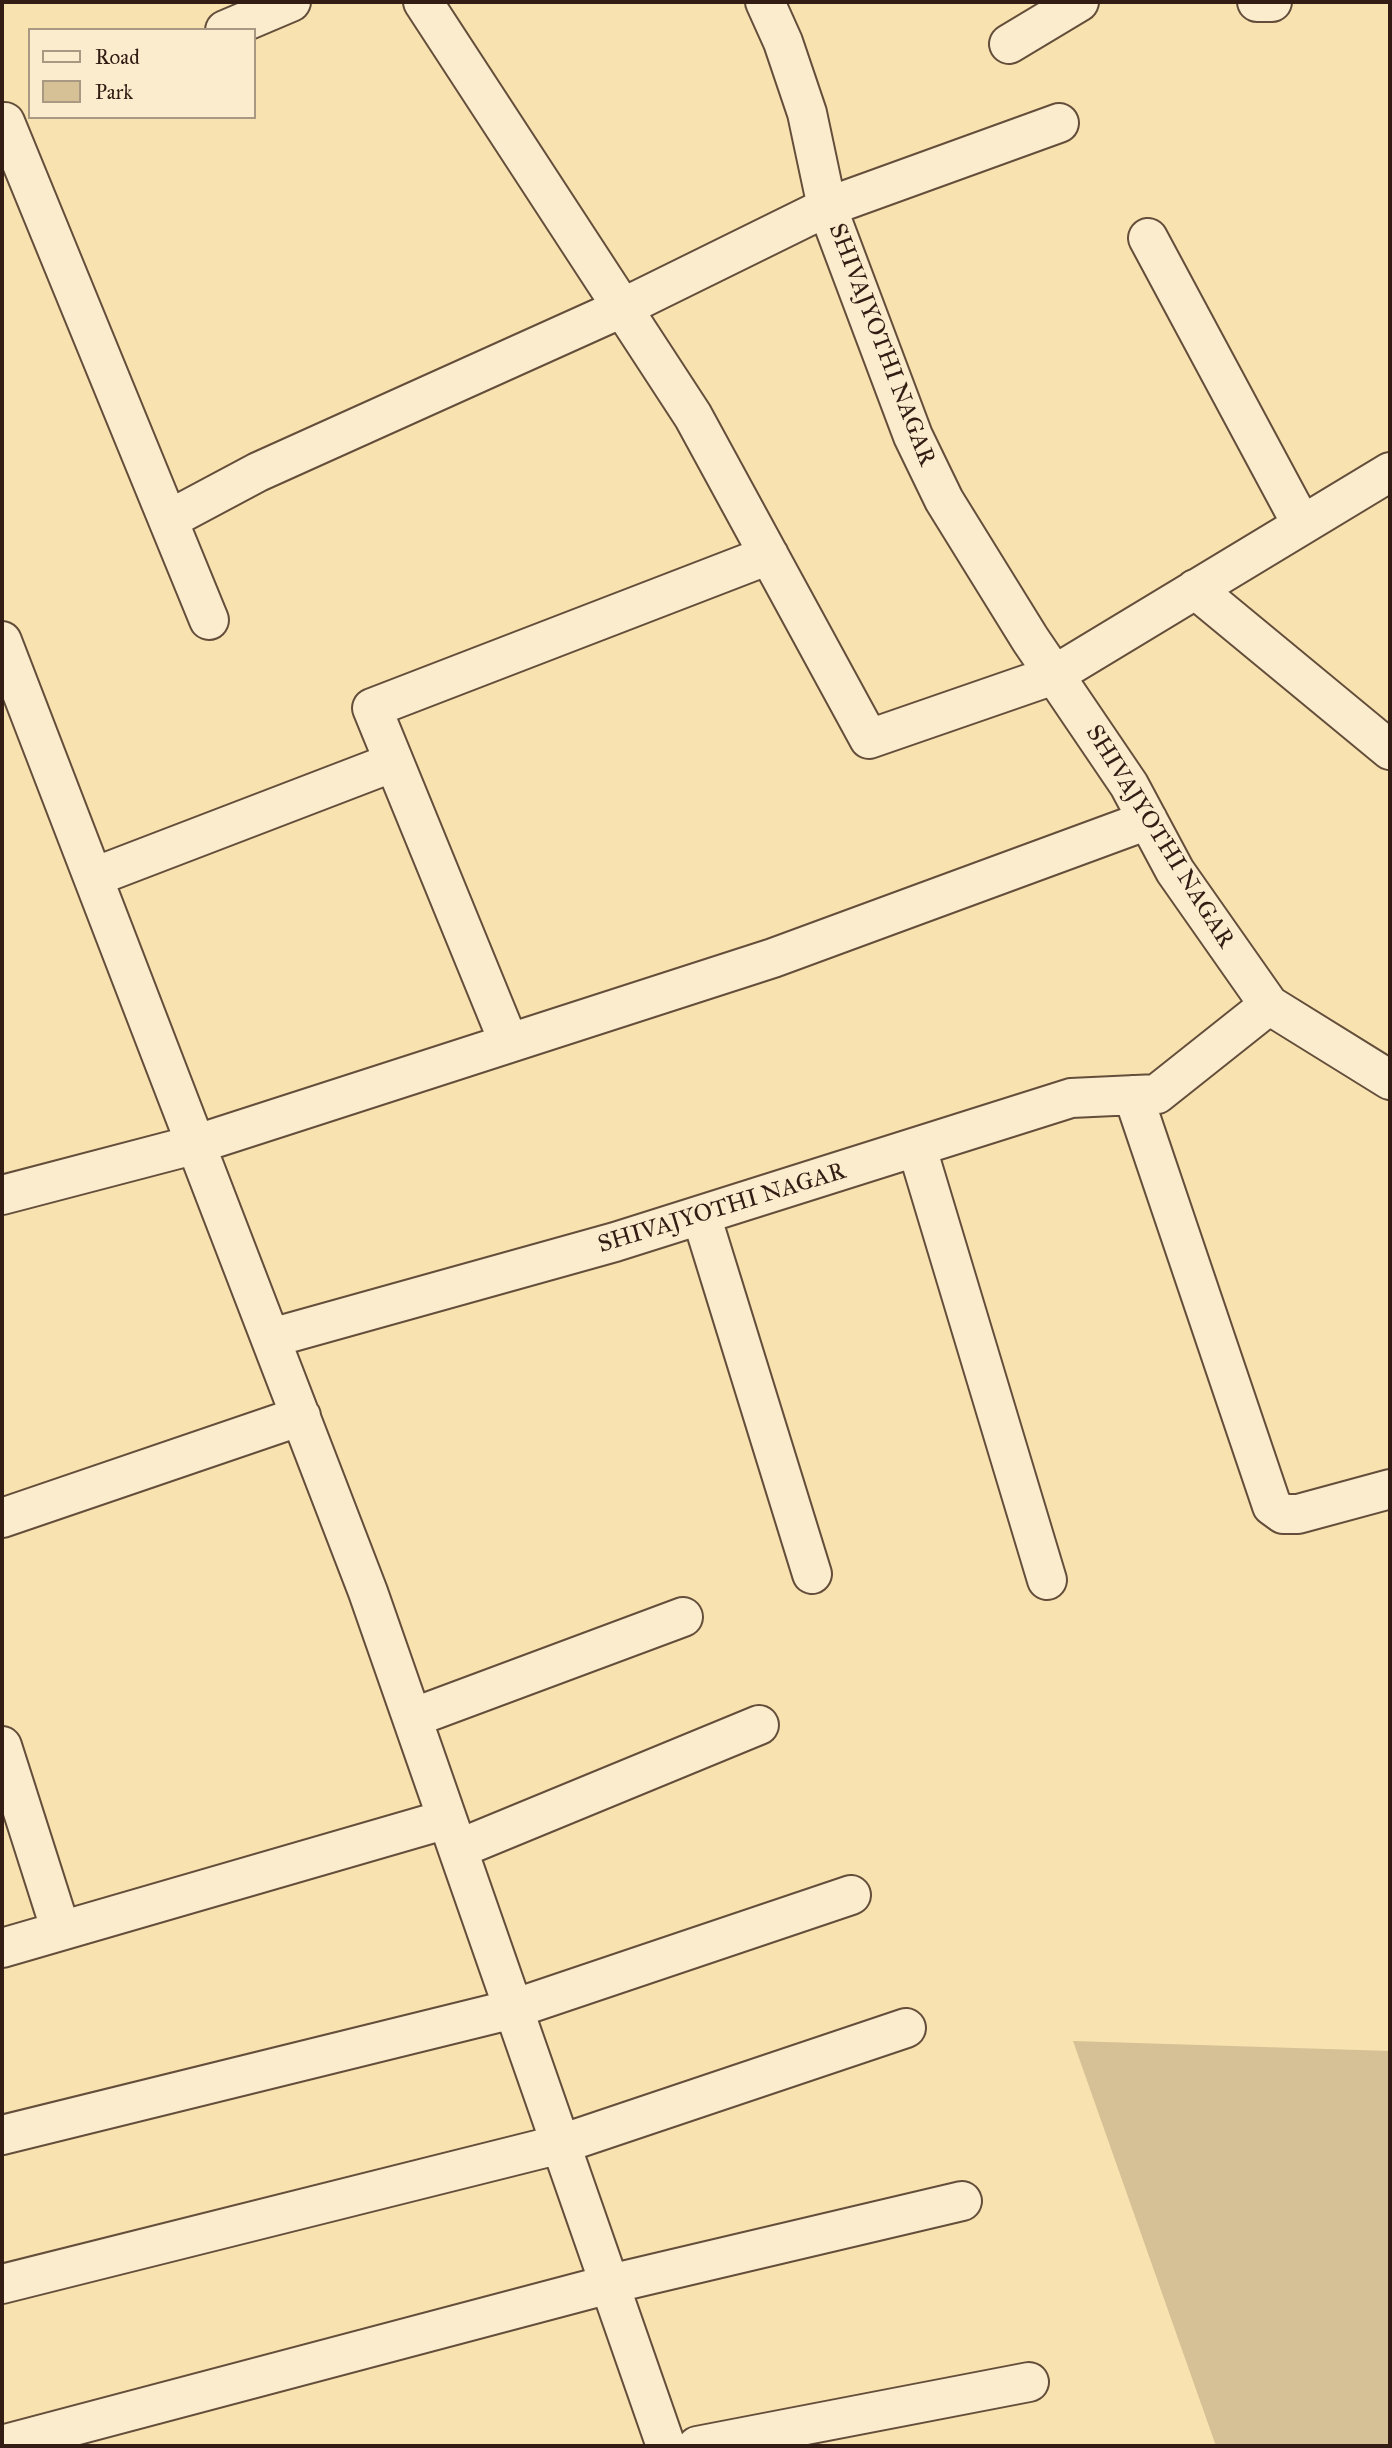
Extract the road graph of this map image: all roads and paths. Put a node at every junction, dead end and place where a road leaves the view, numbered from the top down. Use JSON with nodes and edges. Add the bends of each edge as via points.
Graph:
{"nodes":[{"id":1,"x":292,"y":2,"type":"edge"},
{"id":2,"x":423,"y":2,"type":"edge"},
{"id":3,"x":765,"y":2,"type":"edge"},
{"id":4,"x":1079,"y":2,"type":"edge"},
{"id":5,"x":1257,"y":2,"type":"edge"},
{"id":6,"x":1272,"y":2,"type":"edge"},
{"id":7,"x":230,"y":28,"type":"edge"},
{"id":8,"x":1009,"y":44,"type":"dead end"},
{"id":9,"x":12,"y":116,"type":"edge"},
{"id":10,"x":1059,"y":123,"type":"dead end"},
{"id":11,"x":827,"y":207,"type":"junction"},
{"id":12,"x":1148,"y":238,"type":"dead end"},
{"id":13,"x":622,"y":308,"type":"junction"},
{"id":14,"x":1390,"y":472,"type":"edge"},
{"id":15,"x":168,"y":520,"type":"junction"},
{"id":16,"x":1301,"y":523,"type":"junction"},
{"id":17,"x":769,"y":555,"type":"junction"},
{"id":18,"x":1195,"y":589,"type":"junction"},
{"id":19,"x":209,"y":620,"type":"dead end"},
{"id":20,"x":2,"y":641,"type":"edge"},
{"id":21,"x":1054,"y":675,"type":"junction"},
{"id":22,"x":1390,"y":750,"type":"edge"},
{"id":23,"x":394,"y":762,"type":"junction"},
{"id":24,"x":1148,"y":820,"type":"junction"},
{"id":25,"x":94,"y":877,"type":"junction"},
{"id":26,"x":1269,"y":1005,"type":"junction"},
{"id":27,"x":509,"y":1043,"type":"junction"},
{"id":28,"x":1390,"y":1080,"type":"edge"},
{"id":29,"x":1133,"y":1095,"type":"junction"},
{"id":30,"x":197,"y":1144,"type":"junction"},
{"id":31,"x":917,"y":1148,"type":"junction"},
{"id":32,"x":2,"y":1195,"type":"edge"},
{"id":33,"x":701,"y":1215,"type":"junction"},
{"id":34,"x":271,"y":1338,"type":"junction"},
{"id":35,"x":301,"y":1416,"type":"junction"},
{"id":36,"x":1390,"y":1489,"type":"edge"},
{"id":37,"x":2,"y":1518,"type":"edge"},
{"id":38,"x":812,"y":1574,"type":"dead end"},
{"id":39,"x":1047,"y":1580,"type":"dead end"},
{"id":40,"x":683,"y":1617,"type":"dead end"},
{"id":41,"x":412,"y":1718,"type":"junction"},
{"id":42,"x":759,"y":1725,"type":"dead end"},
{"id":43,"x":2,"y":1746,"type":"edge"},
{"id":44,"x":452,"y":1834,"type":"junction"},
{"id":45,"x":851,"y":1895,"type":"dead end"},
{"id":46,"x":61,"y":1931,"type":"junction"},
{"id":47,"x":2,"y":1948,"type":"edge"},
{"id":48,"x":513,"y":2009,"type":"junction"},
{"id":49,"x":906,"y":2028,"type":"dead end"},
{"id":50,"x":2,"y":2134,"type":"edge"},
{"id":51,"x":561,"y":2144,"type":"junction"},
{"id":52,"x":962,"y":2201,"type":"dead end"},
{"id":53,"x":2,"y":2284,"type":"edge"},
{"id":54,"x":610,"y":2284,"type":"junction"},
{"id":55,"x":1029,"y":2382,"type":"dead end"},
{"id":56,"x":11,"y":2445,"type":"edge"},
{"id":57,"x":666,"y":2446,"type":"edge"},
{"id":58,"x":697,"y":2446,"type":"edge"}],
"edges":[{"from":1,"to":7,"type":"street"},
{"from":2,"to":13,"type":"street"},
{"from":3,"to":11,"type":"street","name":"SHIVAJYOTHI NAGAR","via":[[807,113]]},
{"from":4,"to":8,"type":"street"},
{"from":5,"to":6,"type":"street"},
{"from":9,"to":15,"type":"street"},
{"from":10,"to":11,"type":"street"},
{"from":11,"to":13,"type":"street"},
{"from":11,"to":21,"type":"street","name":"SHIVAJYOTHI NAGAR","via":[[913,436],[944,500]]},
{"from":12,"to":16,"type":"street"},
{"from":13,"to":15,"type":"street","via":[[258,472]]},
{"from":13,"to":17,"type":"street","via":[[693,416]]},
{"from":14,"to":16,"type":"street"},
{"from":15,"to":19,"type":"street"},
{"from":16,"to":18,"type":"street"},
{"from":17,"to":21,"type":"street","via":[[869,739]]},
{"from":17,"to":23,"type":"street","via":[[372,708]]},
{"from":18,"to":21,"type":"street"},
{"from":18,"to":22,"type":"street"},
{"from":20,"to":25,"type":"street"},
{"from":21,"to":24,"type":"street","name":"SHIVAJYOTHI NAGAR"},
{"from":23,"to":25,"type":"street"},
{"from":23,"to":27,"type":"street"},
{"from":24,"to":26,"type":"street","name":"SHIVAJYOTHI NAGAR","via":[[1175,871]]},
{"from":24,"to":27,"type":"street","via":[[773,958]]},
{"from":25,"to":30,"type":"street"},
{"from":26,"to":28,"type":"street"},
{"from":26,"to":29,"type":"street","name":"SHIVAJYOTHI NAGAR","via":[[1157,1094]]},
{"from":27,"to":30,"type":"street"},
{"from":29,"to":31,"type":"street","name":"SHIVAJYOTHI NAGAR","via":[[1072,1098]]},
{"from":29,"to":36,"type":"street","via":[[1272,1506],[1283,1514],[1298,1514]]},
{"from":30,"to":32,"type":"street"},
{"from":30,"to":34,"type":"street"},
{"from":31,"to":33,"type":"street","name":"SHIVAJYOTHI NAGAR"},
{"from":31,"to":39,"type":"street"},
{"from":33,"to":34,"type":"street","name":"SHIVAJYOTHI NAGAR"},
{"from":33,"to":38,"type":"street"},
{"from":34,"to":35,"type":"street"},
{"from":35,"to":37,"type":"street"},
{"from":35,"to":41,"type":"street"},
{"from":40,"to":41,"type":"street"},
{"from":41,"to":44,"type":"street"},
{"from":42,"to":44,"type":"street"},
{"from":43,"to":46,"type":"street"},
{"from":44,"to":46,"type":"street"},
{"from":44,"to":48,"type":"street"},
{"from":45,"to":48,"type":"street"},
{"from":46,"to":47,"type":"street"},
{"from":48,"to":50,"type":"street"},
{"from":48,"to":51,"type":"street"},
{"from":49,"to":51,"type":"street"},
{"from":51,"to":53,"type":"street"},
{"from":51,"to":54,"type":"street"},
{"from":52,"to":54,"type":"street"},
{"from":54,"to":56,"type":"street"},
{"from":54,"to":57,"type":"street"},
{"from":55,"to":58,"type":"street"}]}
